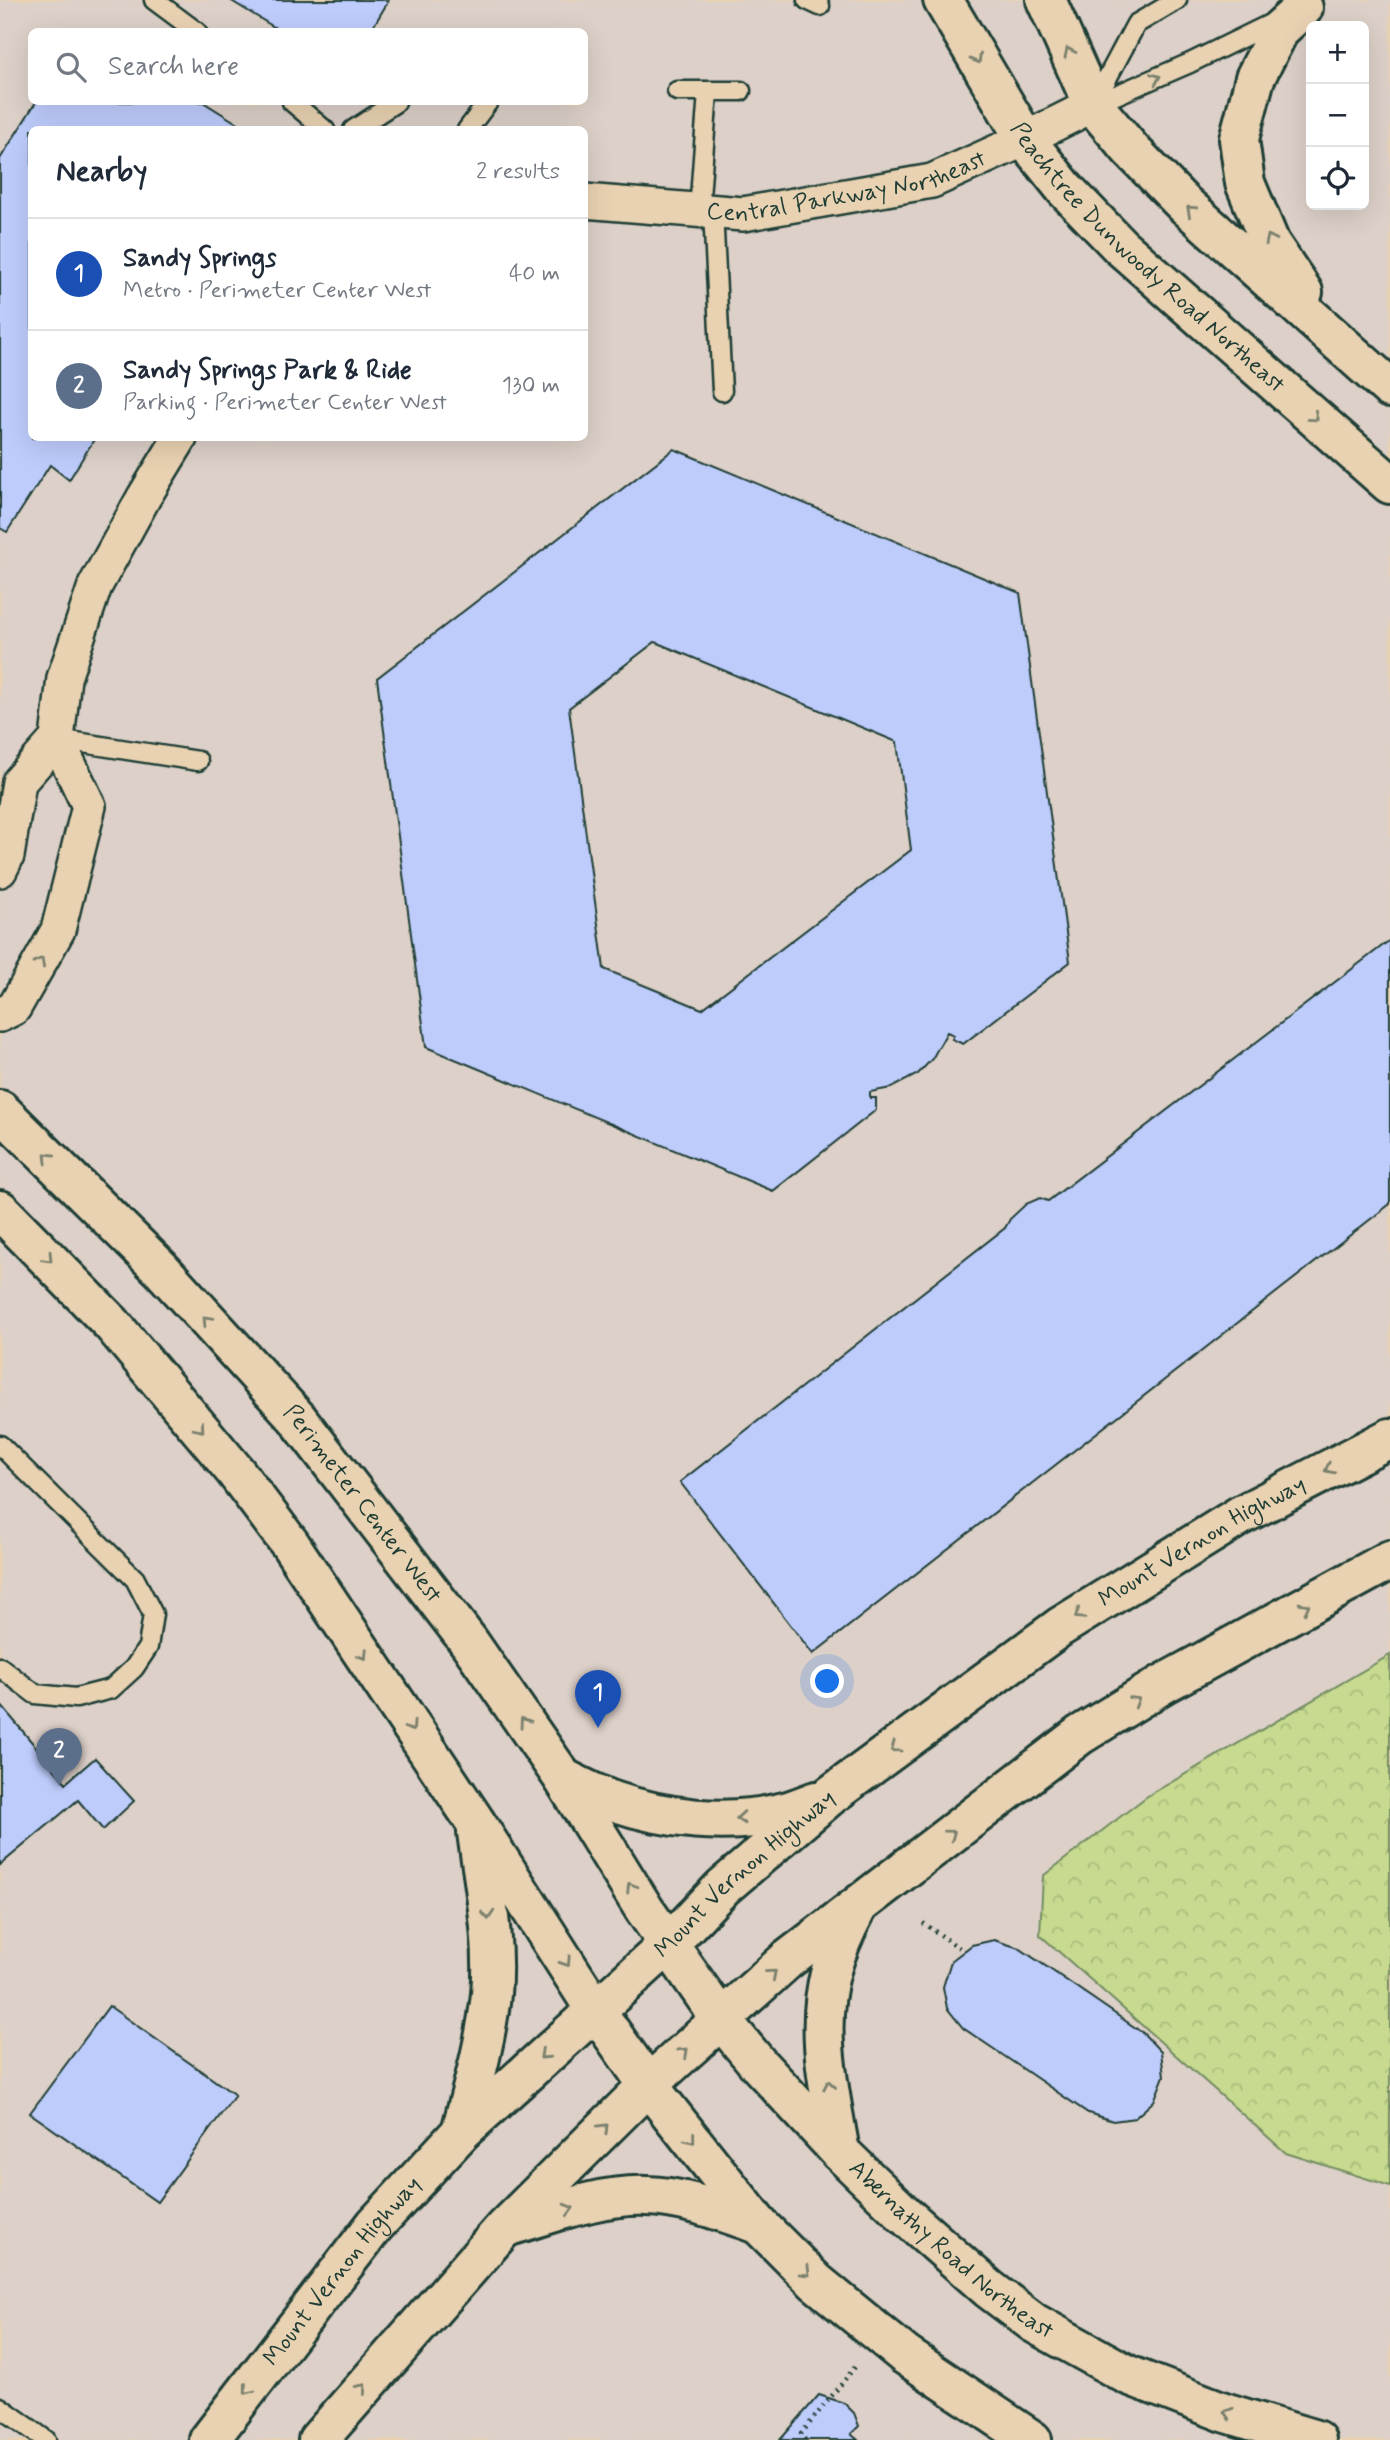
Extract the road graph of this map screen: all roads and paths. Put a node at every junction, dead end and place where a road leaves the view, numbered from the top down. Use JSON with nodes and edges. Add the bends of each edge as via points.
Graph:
{"nodes":[{"id":1,"x":154,"y":0,"type":"edge"},
{"id":2,"x":943,"y":0,"type":"edge"},
{"id":3,"x":1046,"y":0,"type":"edge"},
{"id":4,"x":1177,"y":0,"type":"edge"},
{"id":5,"x":1307,"y":4,"type":"edge"},
{"id":6,"x":192,"y":28,"type":"edge"},
{"id":7,"x":677,"y":91,"type":"dead end"},
{"id":8,"x":741,"y":91,"type":"dead end"},
{"id":9,"x":708,"y":93,"type":"junction"},
{"id":10,"x":296,"y":105,"type":"edge"},
{"id":11,"x":392,"y":105,"type":"edge"},
{"id":12,"x":486,"y":105,"type":"edge"},
{"id":13,"x":1093,"y":105,"type":"junction"},
{"id":14,"x":320,"y":126,"type":"edge"},
{"id":15,"x":360,"y":126,"type":"edge"},
{"id":16,"x":470,"y":126,"type":"edge"},
{"id":17,"x":1025,"y":139,"type":"junction"},
{"id":18,"x":588,"y":201,"type":"edge"},
{"id":19,"x":706,"y":211,"type":"junction"},
{"id":20,"x":1333,"y":337,"type":"junction"},
{"id":21,"x":1390,"y":388,"type":"edge"},
{"id":22,"x":722,"y":391,"type":"dead end"},
{"id":23,"x":178,"y":441,"type":"edge"},
{"id":24,"x":1390,"y":484,"type":"edge"},
{"id":25,"x":57,"y":739,"type":"junction"},
{"id":26,"x":198,"y":761,"type":"dead end"},
{"id":27,"x":0,"y":870,"type":"edge"},
{"id":28,"x":0,"y":1015,"type":"edge"},
{"id":29,"x":0,"y":1110,"type":"edge"},
{"id":30,"x":0,"y":1210,"type":"edge"},
{"id":31,"x":1390,"y":1438,"type":"edge"},
{"id":32,"x":0,"y":1445,"type":"edge"},
{"id":33,"x":1390,"y":1560,"type":"edge"},
{"id":34,"x":0,"y":1667,"type":"edge"},
{"id":35,"x":563,"y":1779,"type":"junction"},
{"id":36,"x":831,"y":1795,"type":"junction"},
{"id":37,"x":476,"y":1823,"type":"junction"},
{"id":38,"x":859,"y":1903,"type":"junction"},
{"id":39,"x":923,"y":1923,"type":"dead end"},
{"id":40,"x":668,"y":1944,"type":"junction"},
{"id":41,"x":964,"y":1951,"type":"dead end"},
{"id":42,"x":596,"y":2011,"type":"junction"},
{"id":43,"x":720,"y":2018,"type":"junction"},
{"id":44,"x":648,"y":2085,"type":"junction"},
{"id":45,"x":461,"y":2132,"type":"junction"},
{"id":46,"x":841,"y":2152,"type":"junction"},
{"id":47,"x":758,"y":2224,"type":"junction"},
{"id":48,"x":504,"y":2228,"type":"junction"},
{"id":49,"x":855,"y":2367,"type":"dead end"},
{"id":50,"x":0,"y":2407,"type":"edge"},
{"id":51,"x":205,"y":2437,"type":"edge"},
{"id":52,"x":46,"y":2440,"type":"edge"},
{"id":53,"x":318,"y":2440,"type":"edge"},
{"id":54,"x":805,"y":2440,"type":"edge"},
{"id":55,"x":1032,"y":2440,"type":"edge"},
{"id":56,"x":1316,"y":2440,"type":"edge"}],
"edges":[{"from":1,"to":6,"type":"lane"},
{"from":2,"to":17,"type":"main road","name":"Peachtree Dunwoody Road Northeast","one_way":true},
{"from":13,"to":3,"type":"main road","one_way":true},
{"from":4,"to":13,"type":"lane","via":[[1136,24]]},
{"from":13,"to":5,"type":"lane","one_way":true},
{"from":20,"to":5,"type":"main road","one_way":true,"via":[[1270,243],[1245,183],[1239,139],[1255,78],[1280,29]]},
{"from":7,"to":9,"type":"lane"},
{"from":8,"to":9,"type":"lane"},
{"from":9,"to":19,"type":"lane"},
{"from":10,"to":14,"type":"lane"},
{"from":11,"to":15,"type":"lane"},
{"from":12,"to":16,"type":"lane"},
{"from":13,"to":17,"type":"street","name":"Central Parkway Northeast"},
{"from":20,"to":13,"type":"main road","one_way":true,"via":[[1182,202]]},
{"from":17,"to":19,"type":"street","name":"Central Parkway Northeast","via":[[932,181],[743,214]]},
{"from":17,"to":24,"type":"main road","name":"Peachtree Dunwoody Road Northeast","one_way":true,"via":[[1065,189],[1121,246]]},
{"from":18,"to":19,"type":"street","name":"Central Parkway Northeast"},
{"from":19,"to":22,"type":"lane"},
{"from":20,"to":21,"type":"main road"},
{"from":23,"to":25,"type":"street","via":[[95,586],[64,678]]},
{"from":25,"to":26,"type":"lane"},
{"from":25,"to":27,"type":"street","via":[[19,782],[7,856]]},
{"from":28,"to":25,"type":"street","one_way":true,"via":[[14,1008],[58,930],[89,806]]},
{"from":35,"to":29,"type":"main road","name":"Perimeter Center West","one_way":true,"via":[[469,1642],[296,1418],[160,1269]]},
{"from":30,"to":37,"type":"main road","one_way":true,"via":[[112,1324],[236,1471]]},
{"from":31,"to":36,"type":"main road","name":"Mount Vernon Highway","one_way":true,"via":[[1241,1515],[1060,1627]]},
{"from":32,"to":34,"type":"lane","via":[[135,1579],[153,1614],[148,1647],[111,1689],[76,1698],[36,1694]]},
{"from":38,"to":33,"type":"main road","one_way":true,"via":[[1080,1735],[1163,1684]]},
{"from":36,"to":35,"type":"main road","one_way":true,"via":[[780,1813],[717,1820],[647,1811]]},
{"from":40,"to":35,"type":"main road","name":"Perimeter Center West","one_way":true},
{"from":36,"to":40,"type":"main road","name":"Mount Vernon Highway","via":[[723,1887]]},
{"from":37,"to":42,"type":"main road","one_way":true},
{"from":37,"to":45,"type":"main road","one_way":true,"via":[[488,1913],[491,1989],[485,2038]]},
{"from":43,"to":38,"type":"main road","one_way":true},
{"from":46,"to":38,"type":"main road","one_way":true,"via":[[825,2064],[825,2000],[831,1970]]},
{"from":39,"to":41,"type":"path"},
{"from":40,"to":42,"type":"main road","name":"Mount Vernon Highway"},
{"from":40,"to":43,"type":"main road","name":"Abernathy Road Northeast"},
{"from":42,"to":44,"type":"main road"},
{"from":42,"to":45,"type":"main road","name":"Mount Vernon Highway","one_way":true},
{"from":44,"to":43,"type":"main road","one_way":true},
{"from":43,"to":46,"type":"main road","name":"Abernathy Road Northeast"},
{"from":44,"to":47,"type":"main road","one_way":true},
{"from":48,"to":44,"type":"main road","one_way":true},
{"from":45,"to":51,"type":"main road","name":"Mount Vernon Highway","one_way":true,"via":[[375,2225]]},
{"from":56,"to":46,"type":"main road","name":"Abernathy Road Northeast","one_way":true,"via":[[1224,2412],[1128,2375],[1034,2323],[906,2217]]},
{"from":48,"to":47,"type":"main road","one_way":true,"via":[[591,2202],[646,2196],[675,2199]]},
{"from":47,"to":55,"type":"main road","one_way":true,"via":[[816,2282],[905,2355]]},
{"from":53,"to":48,"type":"main road","one_way":true},
{"from":49,"to":54,"type":"path","via":[[801,2434]]},
{"from":50,"to":52,"type":"lane"}]}
